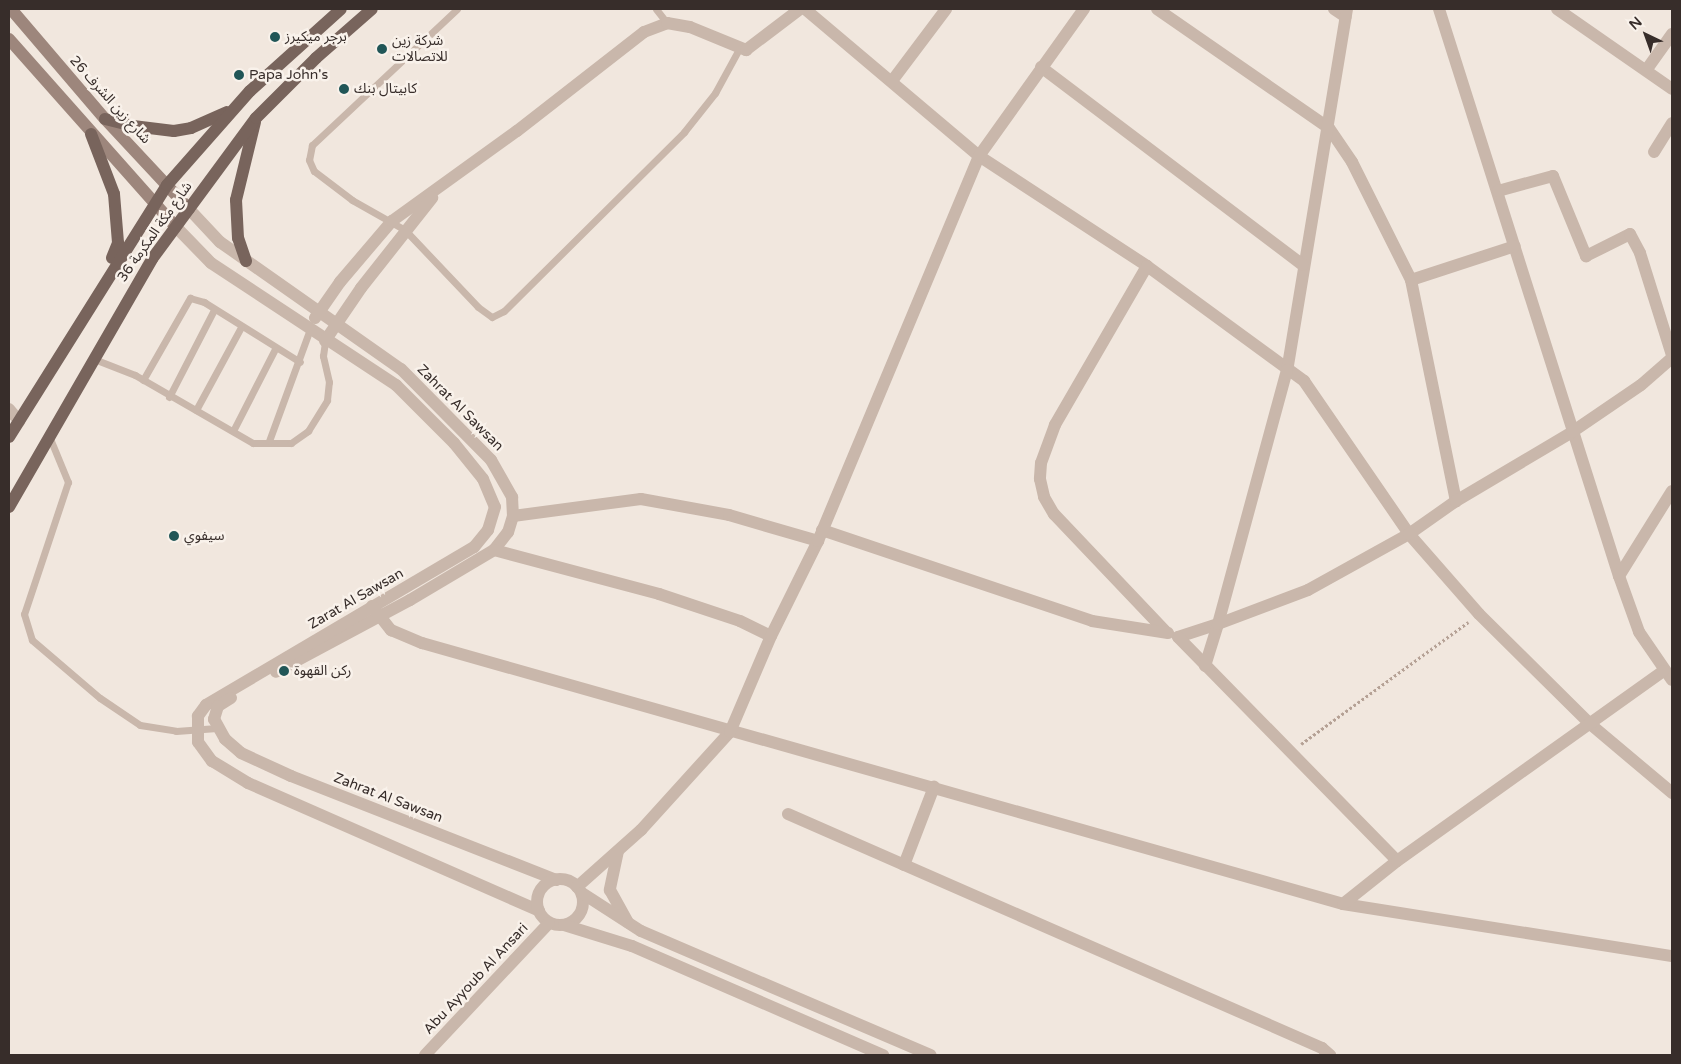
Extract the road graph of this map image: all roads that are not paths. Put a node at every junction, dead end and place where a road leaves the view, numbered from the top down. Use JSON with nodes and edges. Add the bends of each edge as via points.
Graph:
{"nodes":[{"id":1,"x":11,"y":9,"type":"edge"},
{"id":2,"x":341,"y":9,"type":"edge"},
{"id":3,"x":372,"y":9,"type":"edge"},
{"id":4,"x":458,"y":9,"type":"edge"},
{"id":5,"x":656,"y":9,"type":"edge"},
{"id":6,"x":800,"y":9,"type":"edge"},
{"id":7,"x":806,"y":9,"type":"edge"},
{"id":8,"x":946,"y":9,"type":"edge"},
{"id":9,"x":1084,"y":9,"type":"edge"},
{"id":10,"x":1157,"y":9,"type":"edge"},
{"id":11,"x":1334,"y":9,"type":"edge"},
{"id":12,"x":1439,"y":9,"type":"edge"},
{"id":13,"x":1557,"y":9,"type":"edge"},
{"id":14,"x":1347,"y":13,"type":"edge"},
{"id":15,"x":667,"y":23,"type":"junction"},
{"id":16,"x":1672,"y":34,"type":"edge"},
{"id":17,"x":9,"y":39,"type":"edge"},
{"id":18,"x":739,"y":50,"type":"junction"},
{"id":19,"x":1041,"y":67,"type":"junction"},
{"id":20,"x":1647,"y":69,"type":"junction"},
{"id":21,"x":892,"y":81,"type":"junction"},
{"id":22,"x":1672,"y":89,"type":"edge"},
{"id":23,"x":232,"y":110,"type":"junction"},
{"id":24,"x":256,"y":118,"type":"junction"},
{"id":25,"x":105,"y":119,"type":"junction"},
{"id":26,"x":1672,"y":123,"type":"edge"},
{"id":27,"x":1328,"y":128,"type":"junction"},
{"id":28,"x":91,"y":134,"type":"junction"},
{"id":29,"x":1654,"y":152,"type":"dead end"},
{"id":30,"x":979,"y":156,"type":"junction"},
{"id":31,"x":167,"y":185,"type":"junction"},
{"id":32,"x":442,"y":186,"type":"junction"},
{"id":33,"x":1498,"y":191,"type":"junction"},
{"id":34,"x":154,"y":201,"type":"junction"},
{"id":35,"x":189,"y":209,"type":"junction"},
{"id":36,"x":392,"y":221,"type":"junction"},
{"id":37,"x":176,"y":227,"type":"junction"},
{"id":38,"x":405,"y":230,"type":"junction"},
{"id":39,"x":1515,"y":246,"type":"junction"},
{"id":40,"x":246,"y":261,"type":"junction"},
{"id":41,"x":1303,"y":265,"type":"junction"},
{"id":42,"x":1147,"y":266,"type":"junction"},
{"id":43,"x":104,"y":280,"type":"junction"},
{"id":44,"x":1411,"y":280,"type":"junction"},
{"id":45,"x":214,"y":310,"type":"junction"},
{"id":46,"x":317,"y":313,"type":"junction"},
{"id":47,"x":338,"y":325,"type":"junction"},
{"id":48,"x":241,"y":327,"type":"junction"},
{"id":49,"x":310,"y":329,"type":"junction"},
{"id":50,"x":325,"y":341,"type":"junction"},
{"id":51,"x":275,"y":349,"type":"junction"},
{"id":52,"x":1672,"y":356,"type":"edge"},
{"id":53,"x":94,"y":359,"type":"junction"},
{"id":54,"x":300,"y":362,"type":"junction"},
{"id":55,"x":1287,"y":370,"type":"junction"},
{"id":56,"x":143,"y":380,"type":"junction"},
{"id":57,"x":169,"y":397,"type":"junction"},
{"id":58,"x":9,"y":409,"type":"edge"},
{"id":59,"x":196,"y":410,"type":"junction"},
{"id":60,"x":19,"y":421,"type":"junction"},
{"id":61,"x":232,"y":431,"type":"junction"},
{"id":62,"x":1572,"y":432,"type":"junction"},
{"id":63,"x":49,"y":436,"type":"junction"},
{"id":64,"x":9,"y":437,"type":"edge"},
{"id":65,"x":269,"y":441,"type":"junction"},
{"id":66,"x":1672,"y":491,"type":"edge"},
{"id":67,"x":1456,"y":501,"type":"junction"},
{"id":68,"x":9,"y":507,"type":"edge"},
{"id":69,"x":513,"y":516,"type":"junction"},
{"id":70,"x":1409,"y":534,"type":"junction"},
{"id":71,"x":820,"y":535,"type":"junction"},
{"id":72,"x":494,"y":550,"type":"junction"},
{"id":73,"x":1618,"y":576,"type":"junction"},
{"id":74,"x":375,"y":612,"type":"junction"},
{"id":75,"x":1218,"y":624,"type":"junction"},
{"id":76,"x":1172,"y":634,"type":"junction"},
{"id":77,"x":771,"y":636,"type":"junction"},
{"id":78,"x":1205,"y":666,"type":"junction"},
{"id":79,"x":1668,"y":676,"type":"edge"},
{"id":80,"x":1589,"y":723,"type":"junction"},
{"id":81,"x":217,"y":728,"type":"junction"},
{"id":82,"x":195,"y":730,"type":"junction"},
{"id":83,"x":730,"y":732,"type":"junction"},
{"id":84,"x":934,"y":787,"type":"junction"},
{"id":85,"x":1672,"y":793,"type":"edge"},
{"id":86,"x":788,"y":814,"type":"dead end"},
{"id":87,"x":618,"y":851,"type":"junction"},
{"id":88,"x":1397,"y":861,"type":"junction"},
{"id":89,"x":904,"y":865,"type":"junction"},
{"id":90,"x":556,"y":880,"type":"junction"},
{"id":91,"x":579,"y":890,"type":"junction"},
{"id":92,"x":1343,"y":904,"type":"junction"},
{"id":93,"x":539,"y":911,"type":"junction"},
{"id":94,"x":549,"y":923,"type":"junction"},
{"id":95,"x":564,"y":925,"type":"junction"},
{"id":96,"x":631,"y":926,"type":"junction"},
{"id":97,"x":1672,"y":956,"type":"edge"},
{"id":98,"x":425,"y":1055,"type":"edge"},
{"id":99,"x":883,"y":1055,"type":"edge"},
{"id":100,"x":931,"y":1055,"type":"edge"},
{"id":101,"x":1330,"y":1055,"type":"edge"}],
"edges":[{"from":1,"to":25,"type":"main road","name":"شارع زين الشرف 26"},
{"from":2,"to":23,"type":"main road","name":"شارع مكة المكرمة 36"},
{"from":3,"to":24,"type":"main road","name":"شارع مكة المكرمة 36","via":[[316,58]]},
{"from":4,"to":36,"type":"lane","via":[[312,145],[309,152],[314,172],[352,200]]},
{"from":5,"to":15,"type":"lane"},
{"from":6,"to":18,"type":"street","via":[[752,48]]},
{"from":7,"to":21,"type":"street"},
{"from":8,"to":21,"type":"street"},
{"from":9,"to":19,"type":"street"},
{"from":10,"to":27,"type":"street"},
{"from":11,"to":14,"type":"street"},
{"from":12,"to":33,"type":"street"},
{"from":13,"to":20,"type":"street"},
{"from":14,"to":27,"type":"street"},
{"from":15,"to":18,"type":"street","via":[[690,27]]},
{"from":15,"to":32,"type":"street","via":[[644,32]]},
{"from":16,"to":20,"type":"street"},
{"from":17,"to":28,"type":"main road"},
{"from":18,"to":38,"type":"lane","via":[[715,93],[684,132],[497,316],[488,315],[478,307]]},
{"from":19,"to":30,"type":"street"},
{"from":19,"to":41,"type":"street"},
{"from":20,"to":22,"type":"street"},
{"from":21,"to":30,"type":"street"},
{"from":23,"to":25,"type":"main road","via":[[191,128],[174,131]]},
{"from":23,"to":31,"type":"main road","name":"شارع مكة المكرمة 36"},
{"from":24,"to":35,"type":"main road","name":"شارع مكة المكرمة 36"},
{"from":24,"to":40,"type":"main road","via":[[236,200],[238,238]]},
{"from":25,"to":31,"type":"main road","name":"شارع زين الشرف 26"},
{"from":26,"to":29,"type":"street"},
{"from":27,"to":41,"type":"street"},
{"from":27,"to":44,"type":"street","via":[[1352,162]]},
{"from":28,"to":34,"type":"main road"},
{"from":28,"to":43,"type":"main road","via":[[114,194],[117,219],[118,243]]},
{"from":30,"to":42,"type":"street"},
{"from":30,"to":71,"type":"street"},
{"from":31,"to":34,"type":"main road","name":"شارع مكة المكرمة 36"},
{"from":31,"to":35,"type":"main road","name":"شارع زين الشرف 26"},
{"from":32,"to":36,"type":"street"},
{"from":32,"to":38,"type":"street"},
{"from":33,"to":39,"type":"street"},
{"from":33,"to":52,"type":"street","via":[[1553,176],[1586,256],[1630,234],[1640,253]]},
{"from":34,"to":37,"type":"main road"},
{"from":34,"to":43,"type":"main road","name":"شارع مكة المكرمة 36"},
{"from":35,"to":37,"type":"main road","name":"شارع مكة المكرمة 36"},
{"from":35,"to":40,"type":"street","name":"Zahrat Al Sawsan","via":[[220,242]]},
{"from":36,"to":38,"type":"lane"},
{"from":36,"to":46,"type":"street"},
{"from":37,"to":49,"type":"street","name":"Zarat Al Sawsan","via":[[211,263]]},
{"from":37,"to":53,"type":"main road","name":"شارع مكة المكرمة 36","via":[[152,259]]},
{"from":38,"to":47,"type":"street"},
{"from":39,"to":44,"type":"street"},
{"from":39,"to":62,"type":"street"},
{"from":40,"to":46,"type":"street","name":"Zahrat Al Sawsan"},
{"from":41,"to":55,"type":"street"},
{"from":42,"to":55,"type":"street"},
{"from":42,"to":76,"type":"street","via":[[1055,425],[1041,463],[1040,478],[1044,498],[1054,514]]},
{"from":43,"to":60,"type":"main road","name":"شارع مكة المكرمة 36"},
{"from":44,"to":67,"type":"street"},
{"from":45,"to":48,"type":"lane"},
{"from":45,"to":56,"type":"lane","via":[[192,297],[187,299]]},
{"from":45,"to":57,"type":"lane"},
{"from":46,"to":47,"type":"street","name":"Zahrat Al Sawsan"},
{"from":46,"to":49,"type":"street"},
{"from":47,"to":50,"type":"street"},
{"from":47,"to":69,"type":"street","name":"Zahrat Al Sawsan","via":[[401,369],[479,446],[503,477],[512,497]]},
{"from":48,"to":51,"type":"lane"},
{"from":48,"to":59,"type":"lane"},
{"from":49,"to":50,"type":"street","name":"Zarat Al Sawsan"},
{"from":49,"to":54,"type":"lane"},
{"from":50,"to":65,"type":"lane","via":[[323,356],[329,382],[327,400],[301,438],[290,444]]},
{"from":50,"to":74,"type":"street","name":"Zarat Al Sawsan","via":[[396,385],[454,443],[483,479],[495,507],[488,530],[474,548]]},
{"from":51,"to":54,"type":"lane"},
{"from":51,"to":61,"type":"lane"},
{"from":52,"to":62,"type":"street","via":[[1641,385]]},
{"from":53,"to":56,"type":"lane"},
{"from":53,"to":63,"type":"main road","name":"شارع مكة المكرمة 36"},
{"from":54,"to":65,"type":"lane"},
{"from":55,"to":70,"type":"street","via":[[1304,381],[1316,396]]},
{"from":55,"to":75,"type":"street"},
{"from":56,"to":57,"type":"lane"},
{"from":57,"to":59,"type":"lane"},
{"from":58,"to":60,"type":"street"},
{"from":59,"to":61,"type":"lane"},
{"from":60,"to":64,"type":"main road","name":"شارع مكة المكرمة 36"},
{"from":61,"to":65,"type":"lane","via":[[253,443]]},
{"from":62,"to":67,"type":"street"},
{"from":62,"to":73,"type":"street"},
{"from":63,"to":68,"type":"main road","name":"شارع مكة المكرمة 36"},
{"from":63,"to":82,"type":"lane","via":[[68,482],[24,614],[32,640],[100,698],[140,724]]},
{"from":66,"to":73,"type":"street"},
{"from":67,"to":70,"type":"street"},
{"from":69,"to":71,"type":"street","via":[[642,498]]},
{"from":69,"to":72,"type":"street","via":[[508,532]]},
{"from":70,"to":75,"type":"street","via":[[1308,590]]},
{"from":70,"to":80,"type":"street","via":[[1479,614]]},
{"from":71,"to":76,"type":"street","via":[[1092,621]]},
{"from":71,"to":77,"type":"street"},
{"from":72,"to":74,"type":"street"},
{"from":72,"to":77,"type":"street","via":[[659,594]]},
{"from":73,"to":79,"type":"street","via":[[1639,632]]},
{"from":74,"to":81,"type":"street","via":[[218,706],[214,719]]},
{"from":74,"to":82,"type":"street","name":"Zarat Al Sawsan","via":[[218,697],[198,716]]},
{"from":74,"to":83,"type":"street","via":[[391,630],[422,643],[610,694]]},
{"from":75,"to":76,"type":"street"},
{"from":75,"to":78,"type":"street"},
{"from":76,"to":78,"type":"street"},
{"from":77,"to":83,"type":"street"},
{"from":78,"to":88,"type":"street"},
{"from":79,"to":80,"type":"street"},
{"from":80,"to":85,"type":"street"},
{"from":80,"to":88,"type":"street"},
{"from":81,"to":82,"type":"lane"},
{"from":81,"to":90,"type":"street","name":"Zahrat Al Sawsan","via":[[241,753],[291,776]]},
{"from":82,"to":93,"type":"street","via":[[198,742],[212,761],[248,784]]},
{"from":83,"to":84,"type":"street"},
{"from":83,"to":87,"type":"street","via":[[693,775]]},
{"from":84,"to":89,"type":"street"},
{"from":84,"to":92,"type":"street"},
{"from":86,"to":89,"type":"street"},
{"from":87,"to":91,"type":"street"},
{"from":87,"to":96,"type":"street","via":[[610,890]]},
{"from":88,"to":92,"type":"street"},
{"from":89,"to":101,"type":"street","via":[[1322,1048]]},
{"from":90,"to":91,"type":"street","via":[[571,882]]},
{"from":90,"to":93,"type":"street","via":[[542,888],[538,895]]},
{"from":91,"to":95,"type":"street","via":[[582,910],[572,922]]},
{"from":91,"to":96,"type":"street"},
{"from":92,"to":97,"type":"street"},
{"from":93,"to":94,"type":"street"},
{"from":94,"to":95,"type":"street"},
{"from":94,"to":98,"type":"street","name":"Abu Ayyoub Al Ansari"},
{"from":95,"to":99,"type":"street","via":[[632,946]]},
{"from":96,"to":100,"type":"street"}]}
